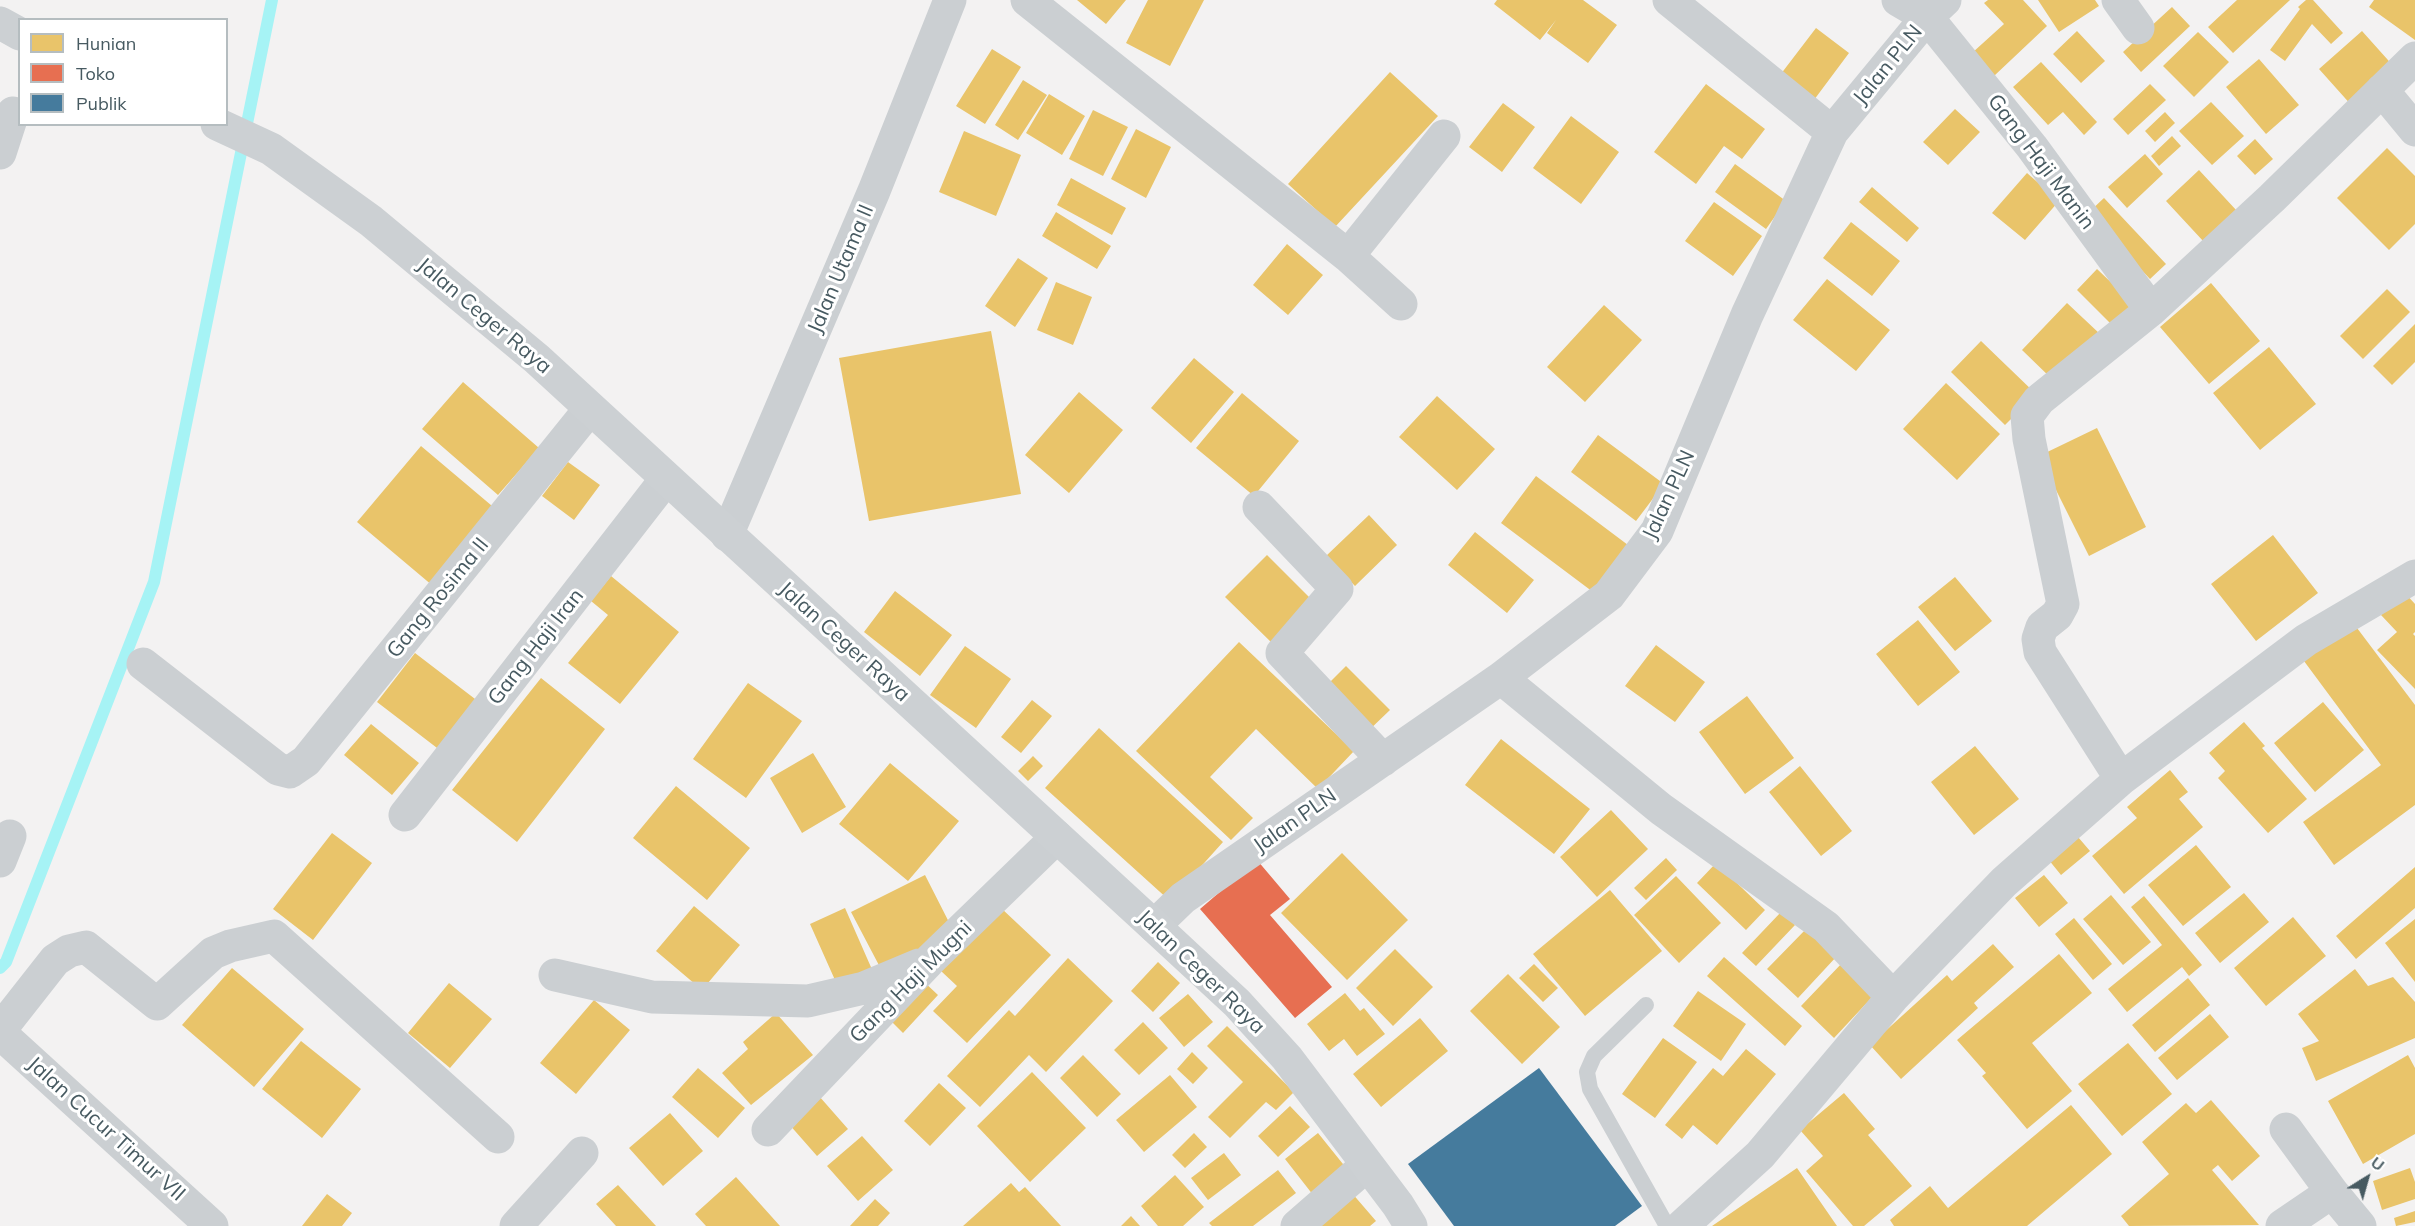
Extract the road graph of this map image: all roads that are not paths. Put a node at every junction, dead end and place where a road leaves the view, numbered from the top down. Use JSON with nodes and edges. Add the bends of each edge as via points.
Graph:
{"nodes":[{"id":1,"x":950,"y":0,"type":"edge"},
{"id":2,"x":1027,"y":0,"type":"edge"},
{"id":3,"x":1669,"y":0,"type":"edge"},
{"id":4,"x":1898,"y":0,"type":"edge"},
{"id":5,"x":2118,"y":0,"type":"edge"},
{"id":6,"x":1936,"y":8,"type":"edge"},
{"id":7,"x":0,"y":23,"type":"edge"},
{"id":8,"x":2139,"y":28,"type":"dead end"},
{"id":9,"x":18,"y":33,"type":"edge"},
{"id":10,"x":2415,"y":58,"type":"edge"},
{"id":11,"x":2382,"y":90,"type":"junction"},
{"id":12,"x":13,"y":113,"type":"dead end"},
{"id":13,"x":221,"y":126,"type":"edge"},
{"id":14,"x":2415,"y":130,"type":"edge"},
{"id":15,"x":1832,"y":132,"type":"junction"},
{"id":16,"x":1444,"y":136,"type":"dead end"},
{"id":17,"x":0,"y":153,"type":"edge"},
{"id":18,"x":1348,"y":256,"type":"junction"},
{"id":19,"x":1401,"y":304,"type":"dead end"},
{"id":20,"x":2151,"y":310,"type":"junction"},
{"id":21,"x":590,"y":410,"type":"junction"},
{"id":22,"x":666,"y":479,"type":"junction"},
{"id":23,"x":1259,"y":507,"type":"dead end"},
{"id":24,"x":727,"y":535,"type":"junction"},
{"id":25,"x":2415,"y":576,"type":"edge"},
{"id":26,"x":143,"y":664,"type":"dead end"},
{"id":27,"x":1501,"y":678,"type":"junction"},
{"id":28,"x":1383,"y":760,"type":"junction"},
{"id":29,"x":2121,"y":779,"type":"junction"},
{"id":30,"x":405,"y":815,"type":"dead end"},
{"id":31,"x":1057,"y":837,"type":"junction"},
{"id":32,"x":1154,"y":926,"type":"junction"},
{"id":33,"x":929,"y":961,"type":"junction"},
{"id":34,"x":555,"y":975,"type":"dead end"},
{"id":35,"x":1893,"y":997,"type":"junction"},
{"id":36,"x":1646,"y":1005,"type":"dead end"},
{"id":37,"x":0,"y":1031,"type":"edge"},
{"id":38,"x":768,"y":1130,"type":"dead end"},
{"id":39,"x":2286,"y":1130,"type":"dead end"},
{"id":40,"x":498,"y":1137,"type":"dead end"},
{"id":41,"x":582,"y":1153,"type":"dead end"},
{"id":42,"x":1367,"y":1165,"type":"junction"},
{"id":43,"x":2332,"y":1192,"type":"junction"},
{"id":44,"x":212,"y":1226,"type":"edge"},
{"id":45,"x":516,"y":1226,"type":"edge"},
{"id":46,"x":1297,"y":1226,"type":"edge"},
{"id":47,"x":1411,"y":1226,"type":"edge"},
{"id":48,"x":1667,"y":1226,"type":"edge"},
{"id":49,"x":1682,"y":1226,"type":"edge"},
{"id":50,"x":2282,"y":1226,"type":"edge"},
{"id":51,"x":2360,"y":1226,"type":"edge"}],
"edges":[{"from":1,"to":24,"type":"street","name":"Jalan Utama II","via":[[874,191]]},
{"from":2,"to":18,"type":"street"},
{"from":3,"to":15,"type":"street"},
{"from":4,"to":6,"type":"street"},
{"from":5,"to":8,"type":"street"},
{"from":6,"to":15,"type":"street","name":"Jalan PLN"},
{"from":6,"to":20,"type":"street","name":"Gang Haji Manin"},
{"from":7,"to":9,"type":"main road"},
{"from":10,"to":11,"type":"street"},
{"from":11,"to":14,"type":"street"},
{"from":11,"to":20,"type":"street"},
{"from":12,"to":17,"type":"street"},
{"from":13,"to":21,"type":"main road","name":"Jalan Ceger Raya","via":[[271,149],[371,221],[537,359]]},
{"from":15,"to":27,"type":"street","name":"Jalan PLN","via":[[1747,315],[1657,531],[1609,595]]},
{"from":16,"to":18,"type":"street"},
{"from":18,"to":19,"type":"street"},
{"from":20,"to":29,"type":"street","via":[[2039,400],[2027,416],[2063,604],[2042,627],[2038,639],[2040,652]]},
{"from":21,"to":22,"type":"main road","name":"Jalan Ceger Raya"},
{"from":21,"to":26,"type":"street","name":"Gang Rosima II","via":[[306,761],[290,772],[278,770]]},
{"from":22,"to":24,"type":"main road","name":"Jalan Ceger Raya"},
{"from":22,"to":30,"type":"street","name":"Gang Haji Iran"},
{"from":23,"to":28,"type":"street","via":[[1337,590],[1282,653]]},
{"from":24,"to":31,"type":"main road","name":"Jalan Ceger Raya"},
{"from":25,"to":29,"type":"street","via":[[2306,640]]},
{"from":27,"to":28,"type":"street","name":"Jalan PLN"},
{"from":27,"to":35,"type":"street","via":[[1661,809],[1826,927]]},
{"from":28,"to":32,"type":"street","name":"Jalan PLN","via":[[1183,898]]},
{"from":29,"to":35,"type":"street","via":[[2004,882]]},
{"from":31,"to":32,"type":"main road","name":"Jalan Ceger Raya"},
{"from":31,"to":33,"type":"street","name":"Gang Haji Mugni"},
{"from":32,"to":42,"type":"main road","name":"Jalan Ceger Raya","via":[[1237,1003],[1287,1058]]},
{"from":33,"to":34,"type":"street","via":[[864,988],[808,1001],[652,997]]},
{"from":33,"to":38,"type":"street","name":"Gang Haji Mugni"},
{"from":35,"to":49,"type":"street","via":[[1760,1155]]},
{"from":36,"to":48,"type":"lane","via":[[1594,1056],[1587,1072],[1590,1089]]},
{"from":37,"to":40,"type":"street","via":[[54,960],[69,951],[86,947],[157,1004],[213,953],[274,936]]},
{"from":37,"to":44,"type":"street","name":"Jalan Cucur Timur VII"},
{"from":39,"to":43,"type":"street"},
{"from":41,"to":45,"type":"street"},
{"from":42,"to":46,"type":"street"},
{"from":42,"to":47,"type":"main road","name":"Jalan Ceger Raya"},
{"from":43,"to":50,"type":"street"},
{"from":43,"to":51,"type":"street"}]}
